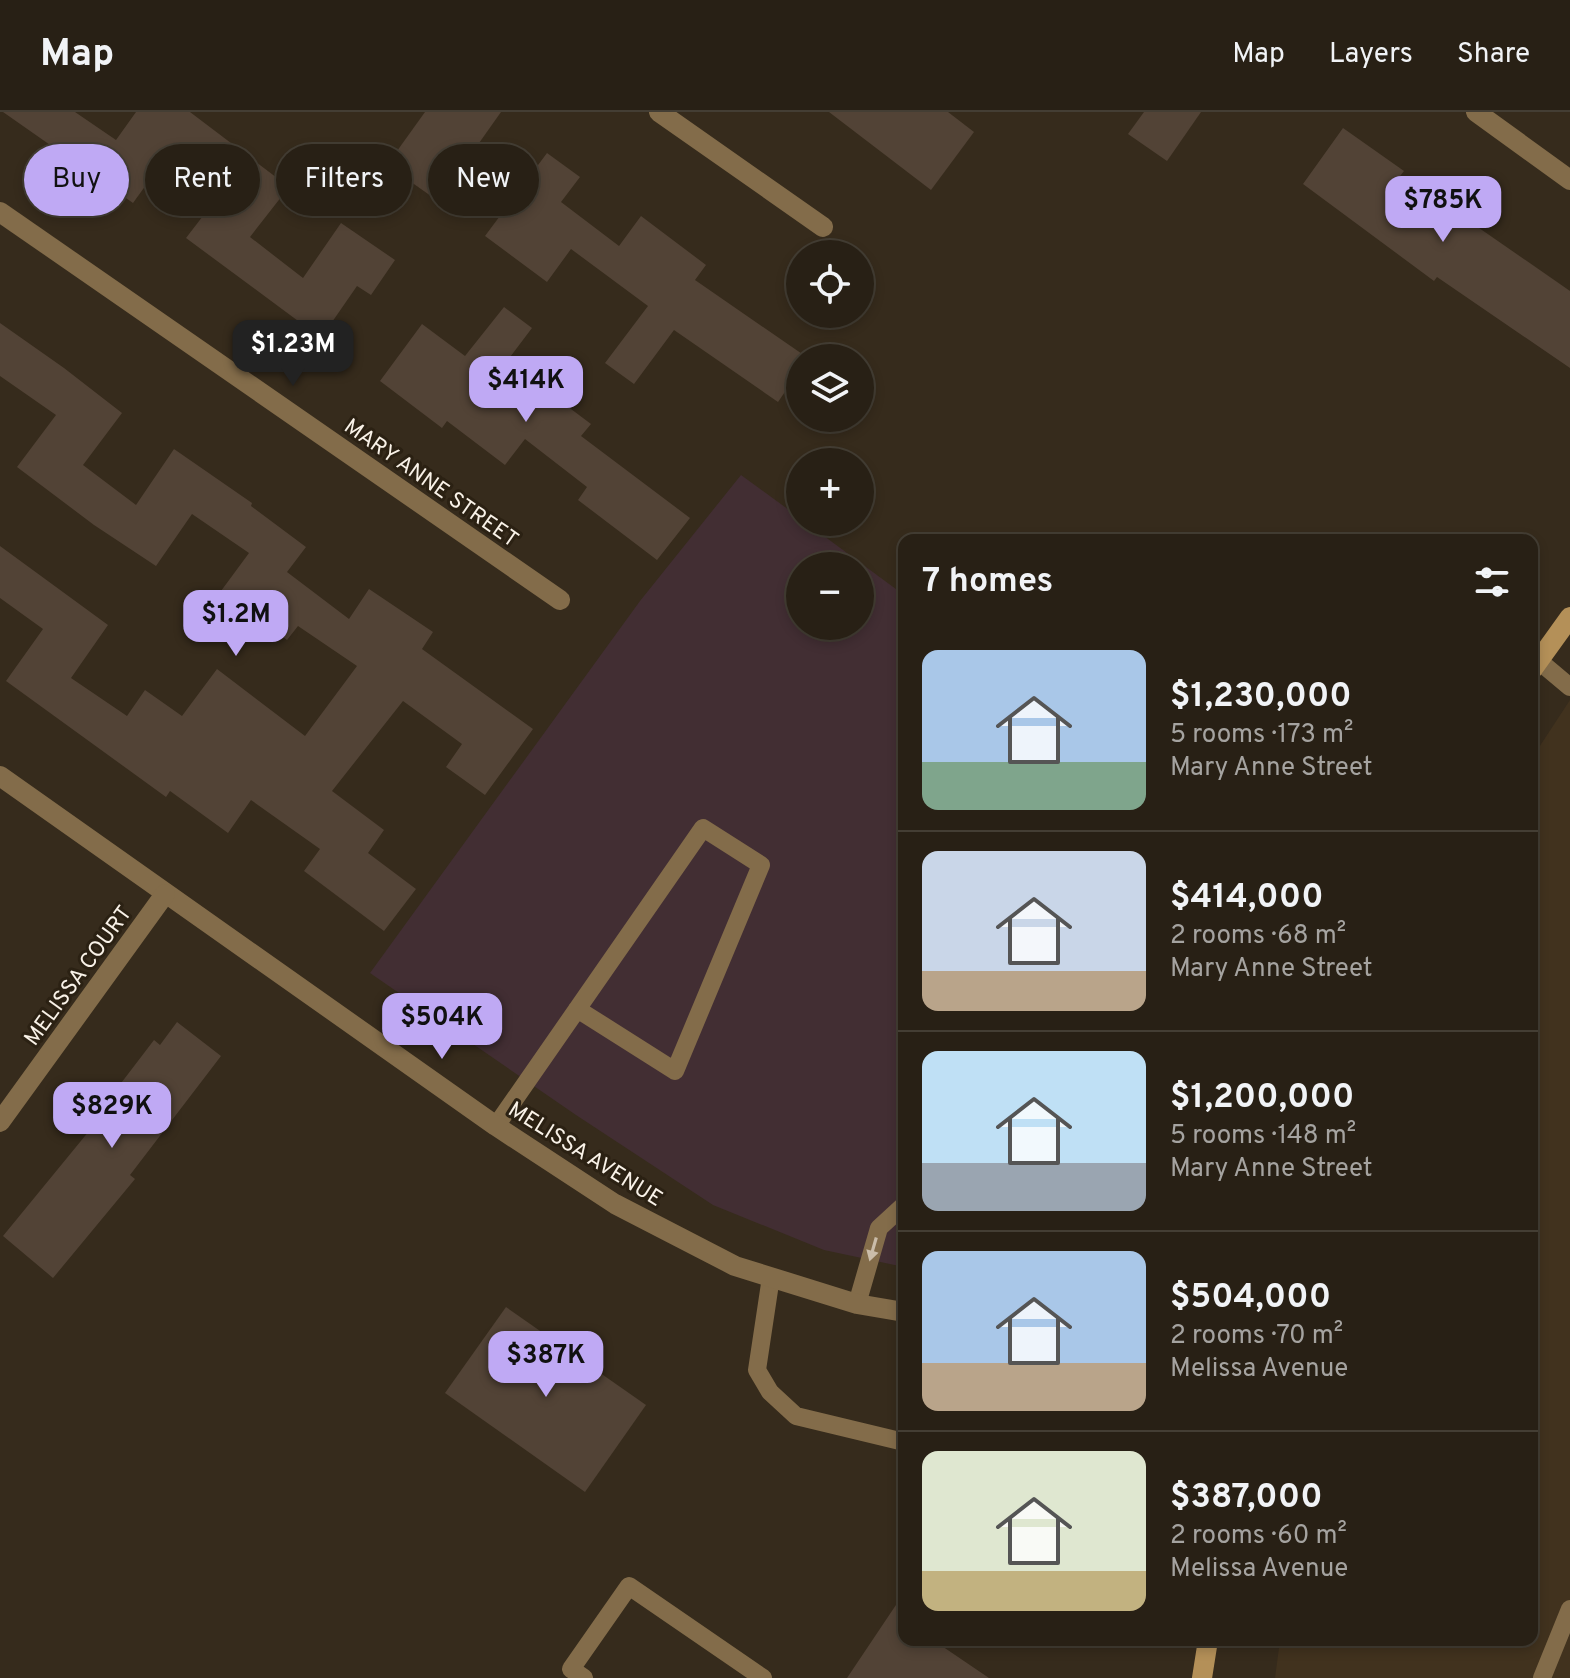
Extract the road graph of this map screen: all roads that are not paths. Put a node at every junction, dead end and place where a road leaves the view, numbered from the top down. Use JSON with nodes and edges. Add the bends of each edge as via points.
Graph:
{"nodes":[{"id":1,"x":659,"y":112,"type":"edge"},
{"id":2,"x":1476,"y":112,"type":"edge"},
{"id":3,"x":1570,"y":180,"type":"edge"},
{"id":4,"x":0,"y":212,"type":"edge"},
{"id":5,"x":823,"y":227,"type":"dead end"},
{"id":6,"x":560,"y":600,"type":"dead end"},
{"id":7,"x":1570,"y":617,"type":"edge"},
{"id":8,"x":1538,"y":662,"type":"edge"},
{"id":9,"x":1538,"y":668,"type":"edge"},
{"id":10,"x":1570,"y":687,"type":"edge"},
{"id":11,"x":0,"y":776,"type":"edge"},
{"id":12,"x":165,"y":894,"type":"junction"},
{"id":13,"x":577,"y":1009,"type":"junction"},
{"id":14,"x":0,"y":1122,"type":"edge"},
{"id":15,"x":496,"y":1126,"type":"junction"},
{"id":16,"x":898,"y":1211,"type":"edge"},
{"id":17,"x":771,"y":1277,"type":"junction"},
{"id":18,"x":857,"y":1304,"type":"junction"},
{"id":19,"x":898,"y":1311,"type":"edge"},
{"id":20,"x":898,"y":1441,"type":"edge"},
{"id":21,"x":1570,"y":1609,"type":"edge"},
{"id":22,"x":1207,"y":1646,"type":"edge"},
{"id":23,"x":584,"y":1678,"type":"edge"},
{"id":24,"x":763,"y":1678,"type":"edge"},
{"id":25,"x":1202,"y":1678,"type":"edge"},
{"id":26,"x":1542,"y":1678,"type":"edge"}],
"edges":[{"from":1,"to":5,"type":"street"},
{"from":2,"to":3,"type":"street"},
{"from":4,"to":6,"type":"street","name":"MARY ANNE STREET"},
{"from":7,"to":8,"type":"main road"},
{"from":9,"to":10,"type":"lane"},
{"from":11,"to":12,"type":"street","name":"MELISSA AVENUE"},
{"from":12,"to":14,"type":"street","name":"MELISSA COURT"},
{"from":12,"to":15,"type":"street","name":"MELISSA AVENUE"},
{"from":13,"to":13,"type":"lane","via":[[703,828],[761,865],[675,1071]]},
{"from":13,"to":15,"type":"lane"},
{"from":15,"to":17,"type":"street","name":"MELISSA AVENUE","via":[[615,1204],[735,1266]]},
{"from":16,"to":18,"type":"lane","one_way":true,"via":[[879,1228]]},
{"from":17,"to":18,"type":"street","name":"MELISSA AVENUE"},
{"from":17,"to":20,"type":"lane","via":[[757,1370],[770,1392],[796,1416]]},
{"from":18,"to":19,"type":"street","name":"MELISSA AVENUE"},
{"from":21,"to":26,"type":"lane"},
{"from":22,"to":25,"type":"main road"},
{"from":23,"to":24,"type":"lane","via":[[571,1669],[629,1586]]}]}
